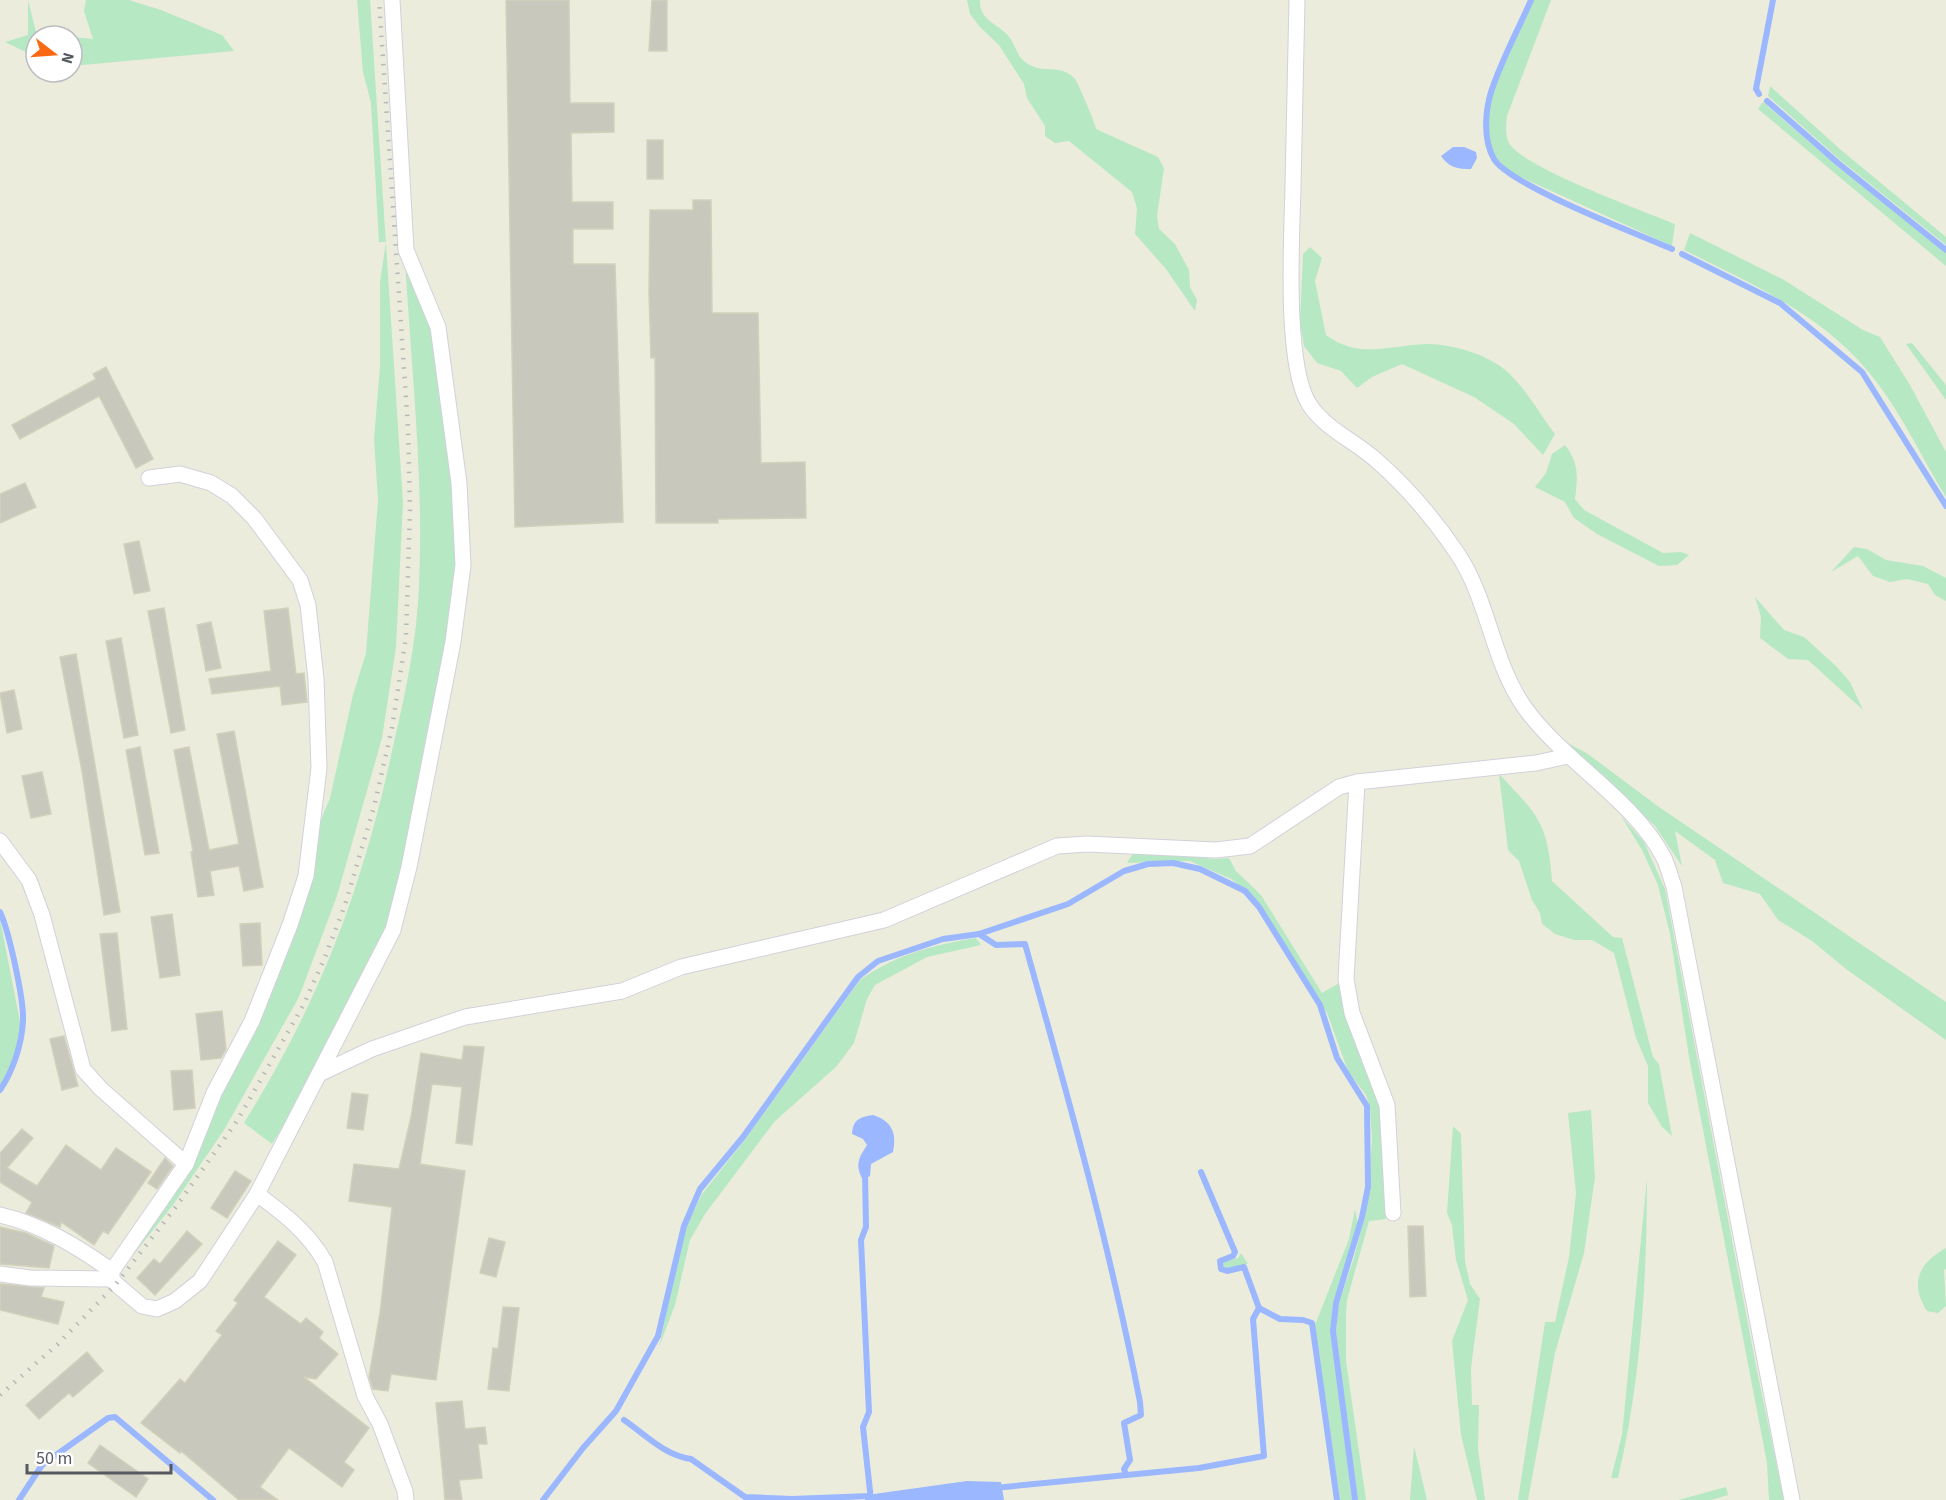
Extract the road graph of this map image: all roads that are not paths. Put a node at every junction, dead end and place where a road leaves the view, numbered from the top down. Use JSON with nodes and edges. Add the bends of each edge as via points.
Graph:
{"nodes":[{"id":1,"x":392,"y":0,"type":"edge"},
{"id":2,"x":1297,"y":0,"type":"edge"},
{"id":3,"x":149,"y":478,"type":"dead end"},
{"id":4,"x":1568,"y":756,"type":"junction"},
{"id":5,"x":1357,"y":782,"type":"junction"},
{"id":6,"x":0,"y":841,"type":"edge"},
{"id":7,"x":320,"y":1074,"type":"junction"},
{"id":8,"x":186,"y":1164,"type":"junction"},
{"id":9,"x":257,"y":1194,"type":"junction"},
{"id":10,"x":1393,"y":1213,"type":"dead end"},
{"id":11,"x":0,"y":1215,"type":"edge"},
{"id":12,"x":0,"y":1274,"type":"edge"},
{"id":13,"x":112,"y":1275,"type":"junction"},
{"id":14,"x":406,"y":1500,"type":"edge"},
{"id":15,"x":1792,"y":1500,"type":"edge"}],
"edges":[{"from":1,"to":7,"type":"street","via":[[406,250],[438,327],[459,483],[463,565],[453,642],[393,930]]},
{"from":2,"to":4,"type":"street","via":[[1291,273],[1301,382],[1309,404],[1328,424],[1375,459],[1443,533],[1472,581],[1512,690],[1547,736]]},
{"from":3,"to":8,"type":"street","via":[[180,474],[212,483],[254,518],[300,580],[308,605],[316,679],[319,768],[306,876],[252,1021],[214,1093]]},
{"from":4,"to":5,"type":"street","via":[[1536,763]]},
{"from":4,"to":15,"type":"street","via":[[1643,829],[1664,858],[1674,887]]},
{"from":5,"to":7,"type":"street","via":[[1339,788],[1250,846],[1216,850],[1057,846],[884,920],[681,967],[622,991],[465,1017],[372,1049]]},
{"from":5,"to":10,"type":"street","via":[[1346,979],[1353,1013],[1387,1105]]},
{"from":6,"to":8,"type":"street","via":[[29,880],[42,915],[83,1068],[101,1089]]},
{"from":7,"to":9,"type":"street"},
{"from":8,"to":13,"type":"street"},
{"from":9,"to":13,"type":"street","via":[[200,1281],[175,1301],[157,1309],[142,1306]]},
{"from":9,"to":14,"type":"street","via":[[293,1220],[325,1262],[365,1396],[380,1425]]},
{"from":11,"to":13,"type":"street","via":[[18,1219],[75,1246]]},
{"from":12,"to":13,"type":"street","via":[[30,1278]]}]}
